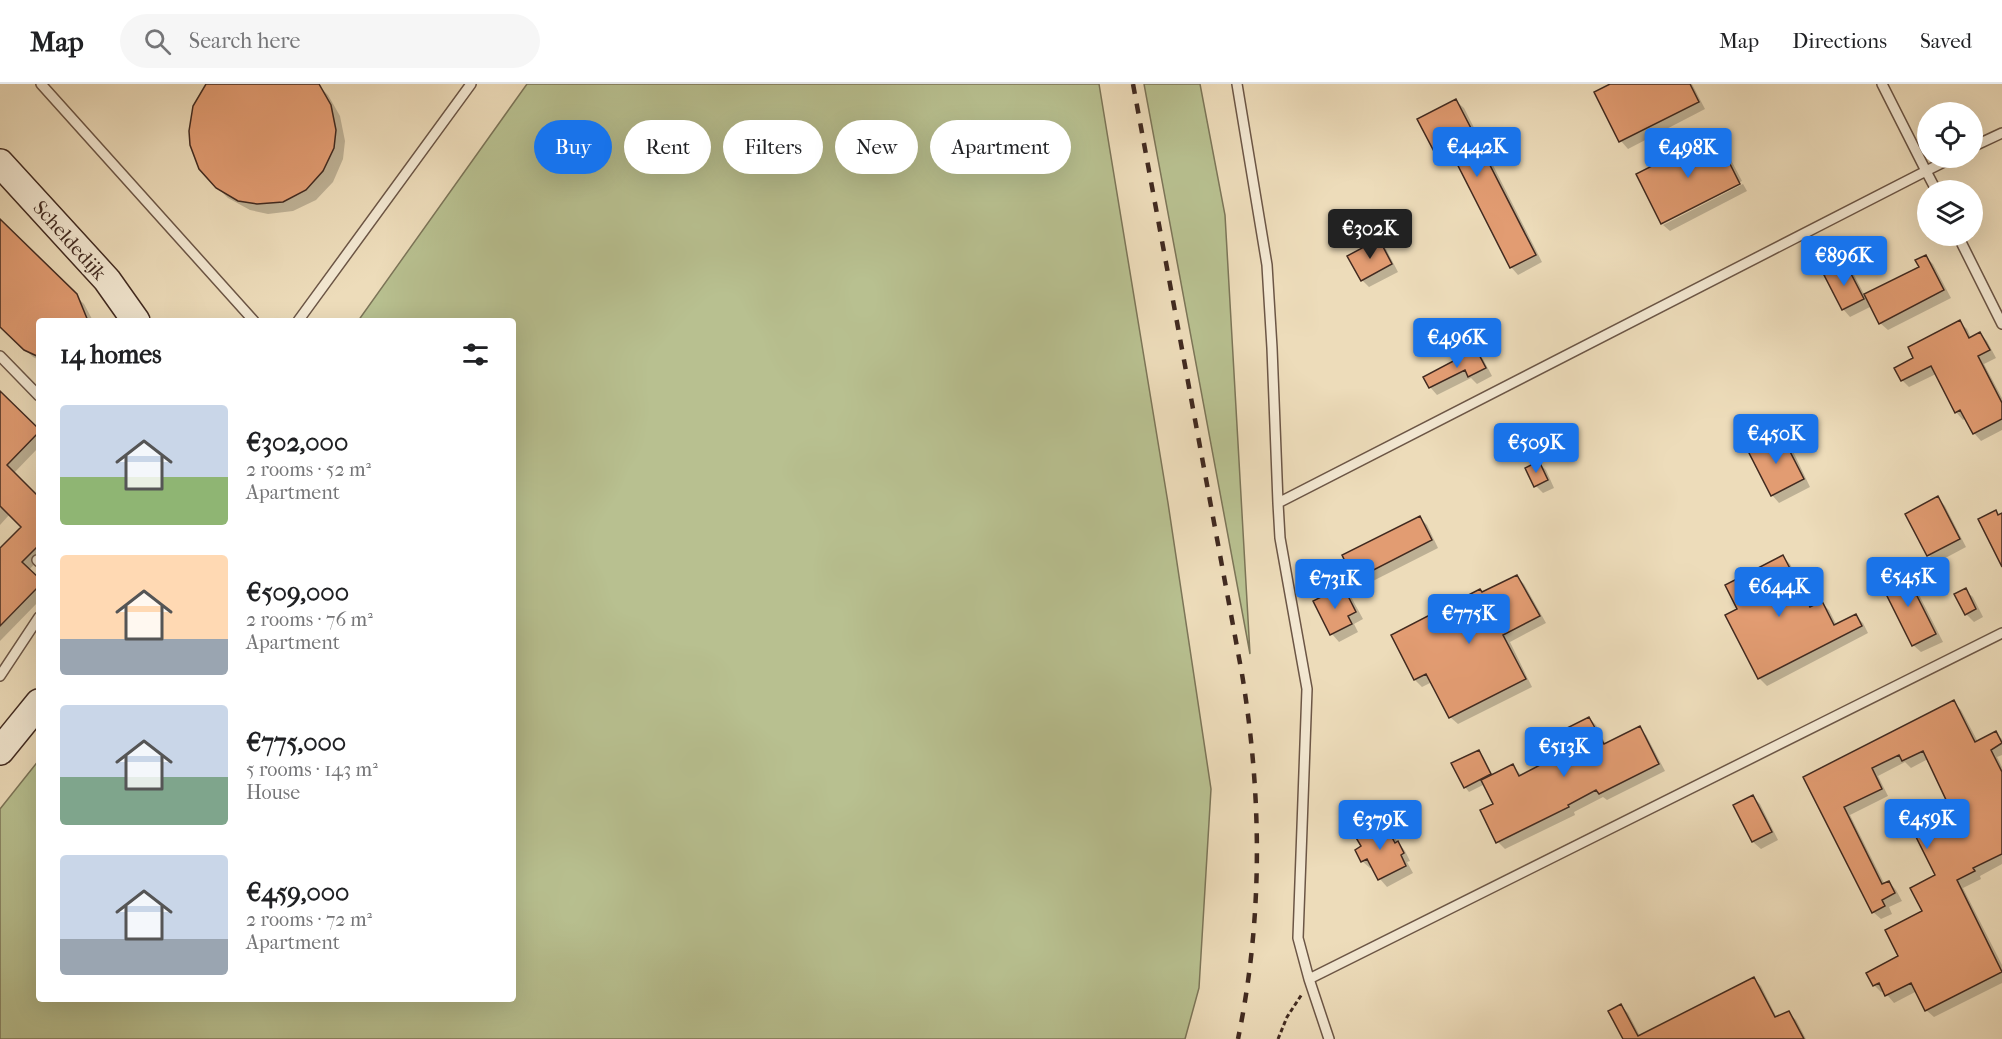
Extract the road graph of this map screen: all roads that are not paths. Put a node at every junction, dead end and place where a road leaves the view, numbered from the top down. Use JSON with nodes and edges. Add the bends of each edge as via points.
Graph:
{"nodes":[{"id":1,"x":41,"y":84,"type":"edge"},
{"id":2,"x":471,"y":84,"type":"edge"},
{"id":3,"x":1237,"y":84,"type":"edge"},
{"id":4,"x":1882,"y":84,"type":"edge"},
{"id":5,"x":2002,"y":133,"type":"edge"},
{"id":6,"x":1983,"y":142,"type":"edge"},
{"id":7,"x":0,"y":163,"type":"edge"},
{"id":8,"x":1932,"y":168,"type":"edge"},
{"id":9,"x":1926,"y":171,"type":"junction"},
{"id":10,"x":1931,"y":180,"type":"edge"},
{"id":11,"x":1963,"y":246,"type":"edge"},
{"id":12,"x":134,"y":318,"type":"edge"},
{"id":13,"x":251,"y":318,"type":"edge"},
{"id":14,"x":300,"y":318,"type":"edge"},
{"id":15,"x":2002,"y":324,"type":"edge"},
{"id":16,"x":0,"y":356,"type":"edge"},
{"id":17,"x":36,"y":393,"type":"edge"},
{"id":18,"x":1278,"y":503,"type":"junction"},
{"id":19,"x":36,"y":622,"type":"edge"},
{"id":20,"x":2002,"y":633,"type":"edge"},
{"id":21,"x":0,"y":676,"type":"edge"},
{"id":22,"x":36,"y":707,"type":"edge"},
{"id":23,"x":0,"y":751,"type":"edge"},
{"id":24,"x":1309,"y":979,"type":"junction"},
{"id":25,"x":1329,"y":1039,"type":"edge"}],
"edges":[{"from":1,"to":13,"type":"lane"},
{"from":2,"to":14,"type":"lane"},
{"from":3,"to":18,"type":"lane","via":[[1266,265]]},
{"from":4,"to":9,"type":"lane"},
{"from":5,"to":6,"type":"lane"},
{"from":7,"to":12,"type":"street","name":"Scheldedijk","via":[[107,280]]},
{"from":8,"to":9,"type":"lane"},
{"from":9,"to":10,"type":"lane"},
{"from":9,"to":18,"type":"lane"},
{"from":11,"to":15,"type":"lane"},
{"from":16,"to":17,"type":"lane"},
{"from":18,"to":24,"type":"lane","via":[[1280,538],[1307,689],[1298,938]]},
{"from":19,"to":21,"type":"lane"},
{"from":20,"to":24,"type":"lane"},
{"from":22,"to":23,"type":"street"},
{"from":24,"to":25,"type":"lane"}]}
